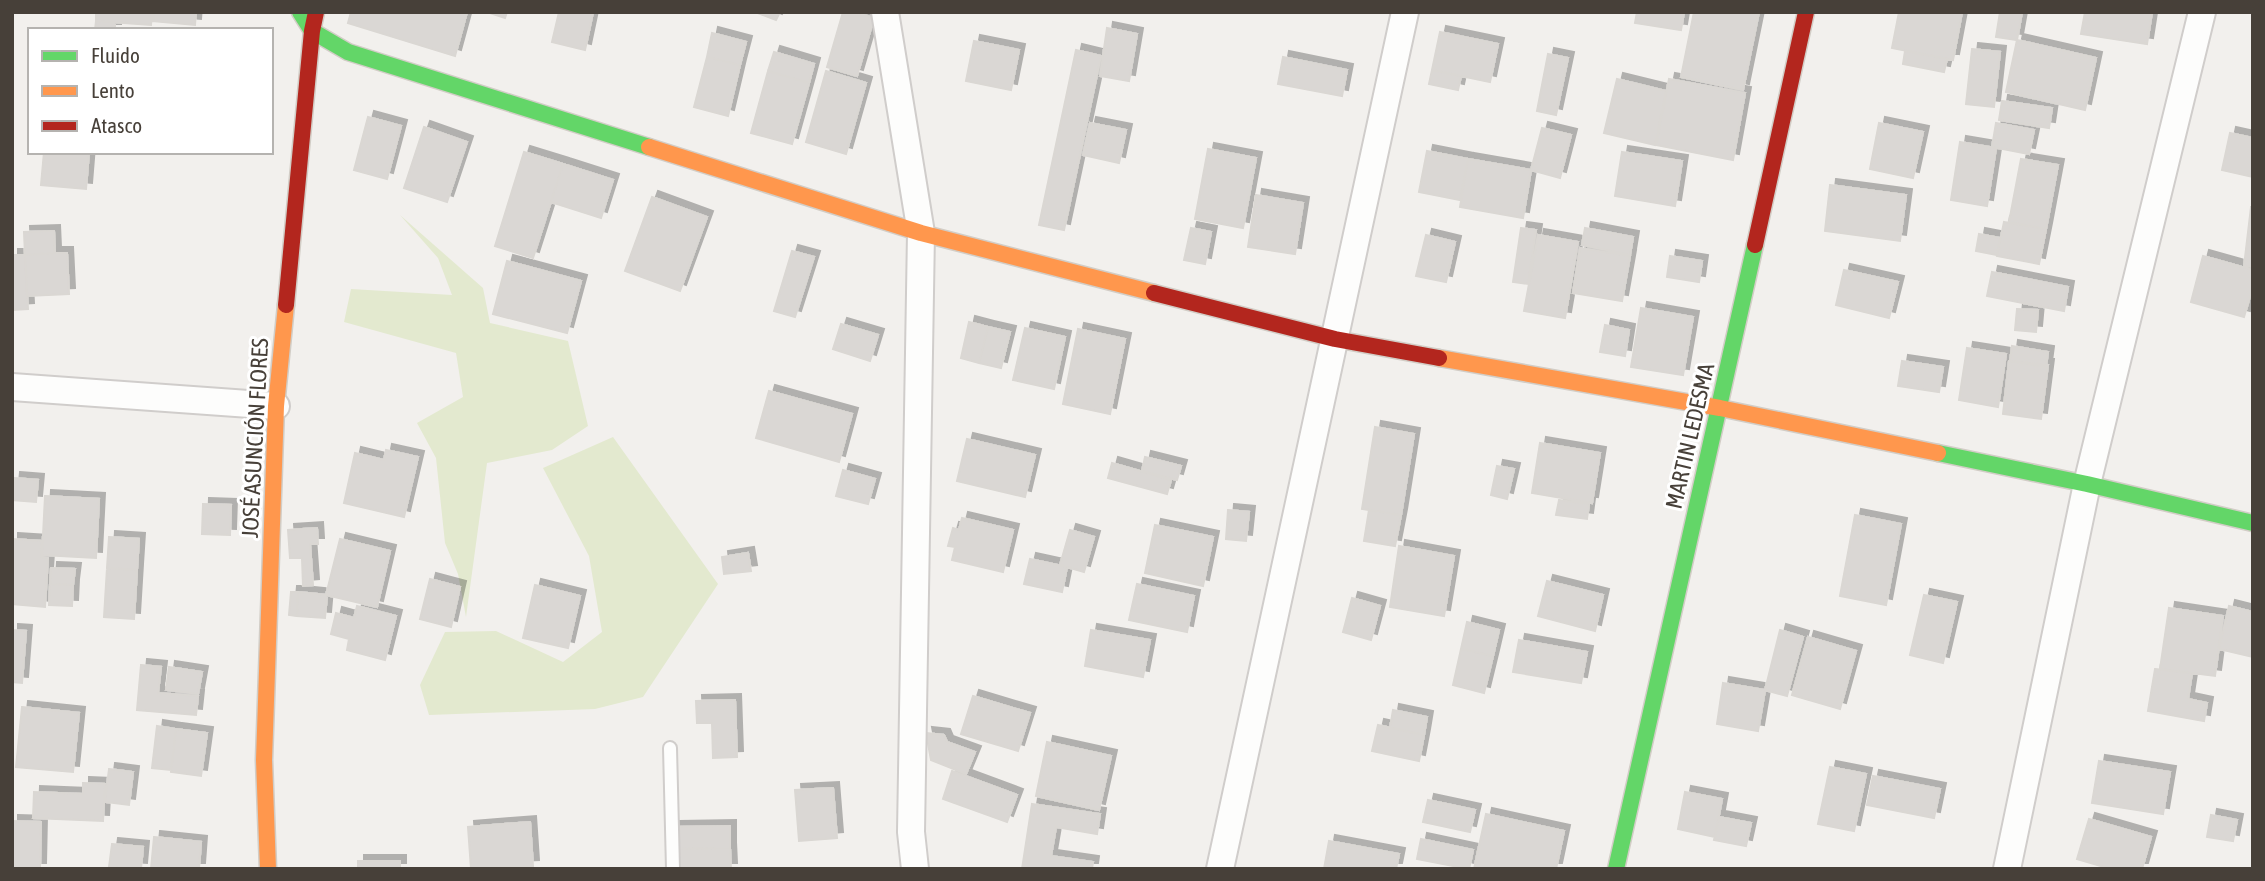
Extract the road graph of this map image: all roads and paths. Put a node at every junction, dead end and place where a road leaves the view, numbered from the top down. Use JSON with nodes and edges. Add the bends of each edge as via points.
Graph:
{"nodes":[{"id":1,"x":300,"y":12,"type":"edge"},
{"id":2,"x":316,"y":12,"type":"edge"},
{"id":3,"x":885,"y":12,"type":"edge"},
{"id":4,"x":1405,"y":12,"type":"edge"},
{"id":5,"x":1805,"y":12,"type":"edge"},
{"id":6,"x":2202,"y":12,"type":"edge"},
{"id":7,"x":312,"y":31,"type":"junction"},
{"id":8,"x":921,"y":233,"type":"junction"},
{"id":9,"x":1335,"y":339,"type":"junction"},
{"id":10,"x":12,"y":387,"type":"edge"},
{"id":11,"x":276,"y":406,"type":"junction"},
{"id":12,"x":1720,"y":408,"type":"junction"},
{"id":13,"x":2087,"y":484,"type":"junction"},
{"id":14,"x":2253,"y":523,"type":"edge"},
{"id":15,"x":670,"y":748,"type":"dead end"},
{"id":16,"x":268,"y":869,"type":"edge"},
{"id":17,"x":673,"y":869,"type":"edge"},
{"id":18,"x":915,"y":869,"type":"edge"},
{"id":19,"x":1220,"y":869,"type":"edge"},
{"id":20,"x":1616,"y":869,"type":"edge"},
{"id":21,"x":2007,"y":869,"type":"edge"}],
"edges":[{"from":1,"to":7,"type":"street"},
{"from":2,"to":7,"type":"street","name":"JOSÉ ASUNCIÓN FLORES"},
{"from":3,"to":8,"type":"street"},
{"from":4,"to":9,"type":"street"},
{"from":5,"to":12,"type":"street","name":"MARTIN LEDESMA"},
{"from":6,"to":13,"type":"street"},
{"from":7,"to":8,"type":"street","via":[[348,52]]},
{"from":7,"to":11,"type":"street","name":"JOSÉ ASUNCIÓN FLORES"},
{"from":8,"to":9,"type":"street"},
{"from":8,"to":18,"type":"street","via":[[911,832]]},
{"from":9,"to":12,"type":"street"},
{"from":9,"to":19,"type":"street"},
{"from":10,"to":11,"type":"street"},
{"from":11,"to":16,"type":"street","name":"JOSÉ ASUNCIÓN FLORES","via":[[264,760]]},
{"from":12,"to":13,"type":"street"},
{"from":12,"to":20,"type":"street","name":"MARTIN LEDESMA"},
{"from":13,"to":14,"type":"street"},
{"from":13,"to":21,"type":"street"},
{"from":15,"to":17,"type":"lane"}]}
